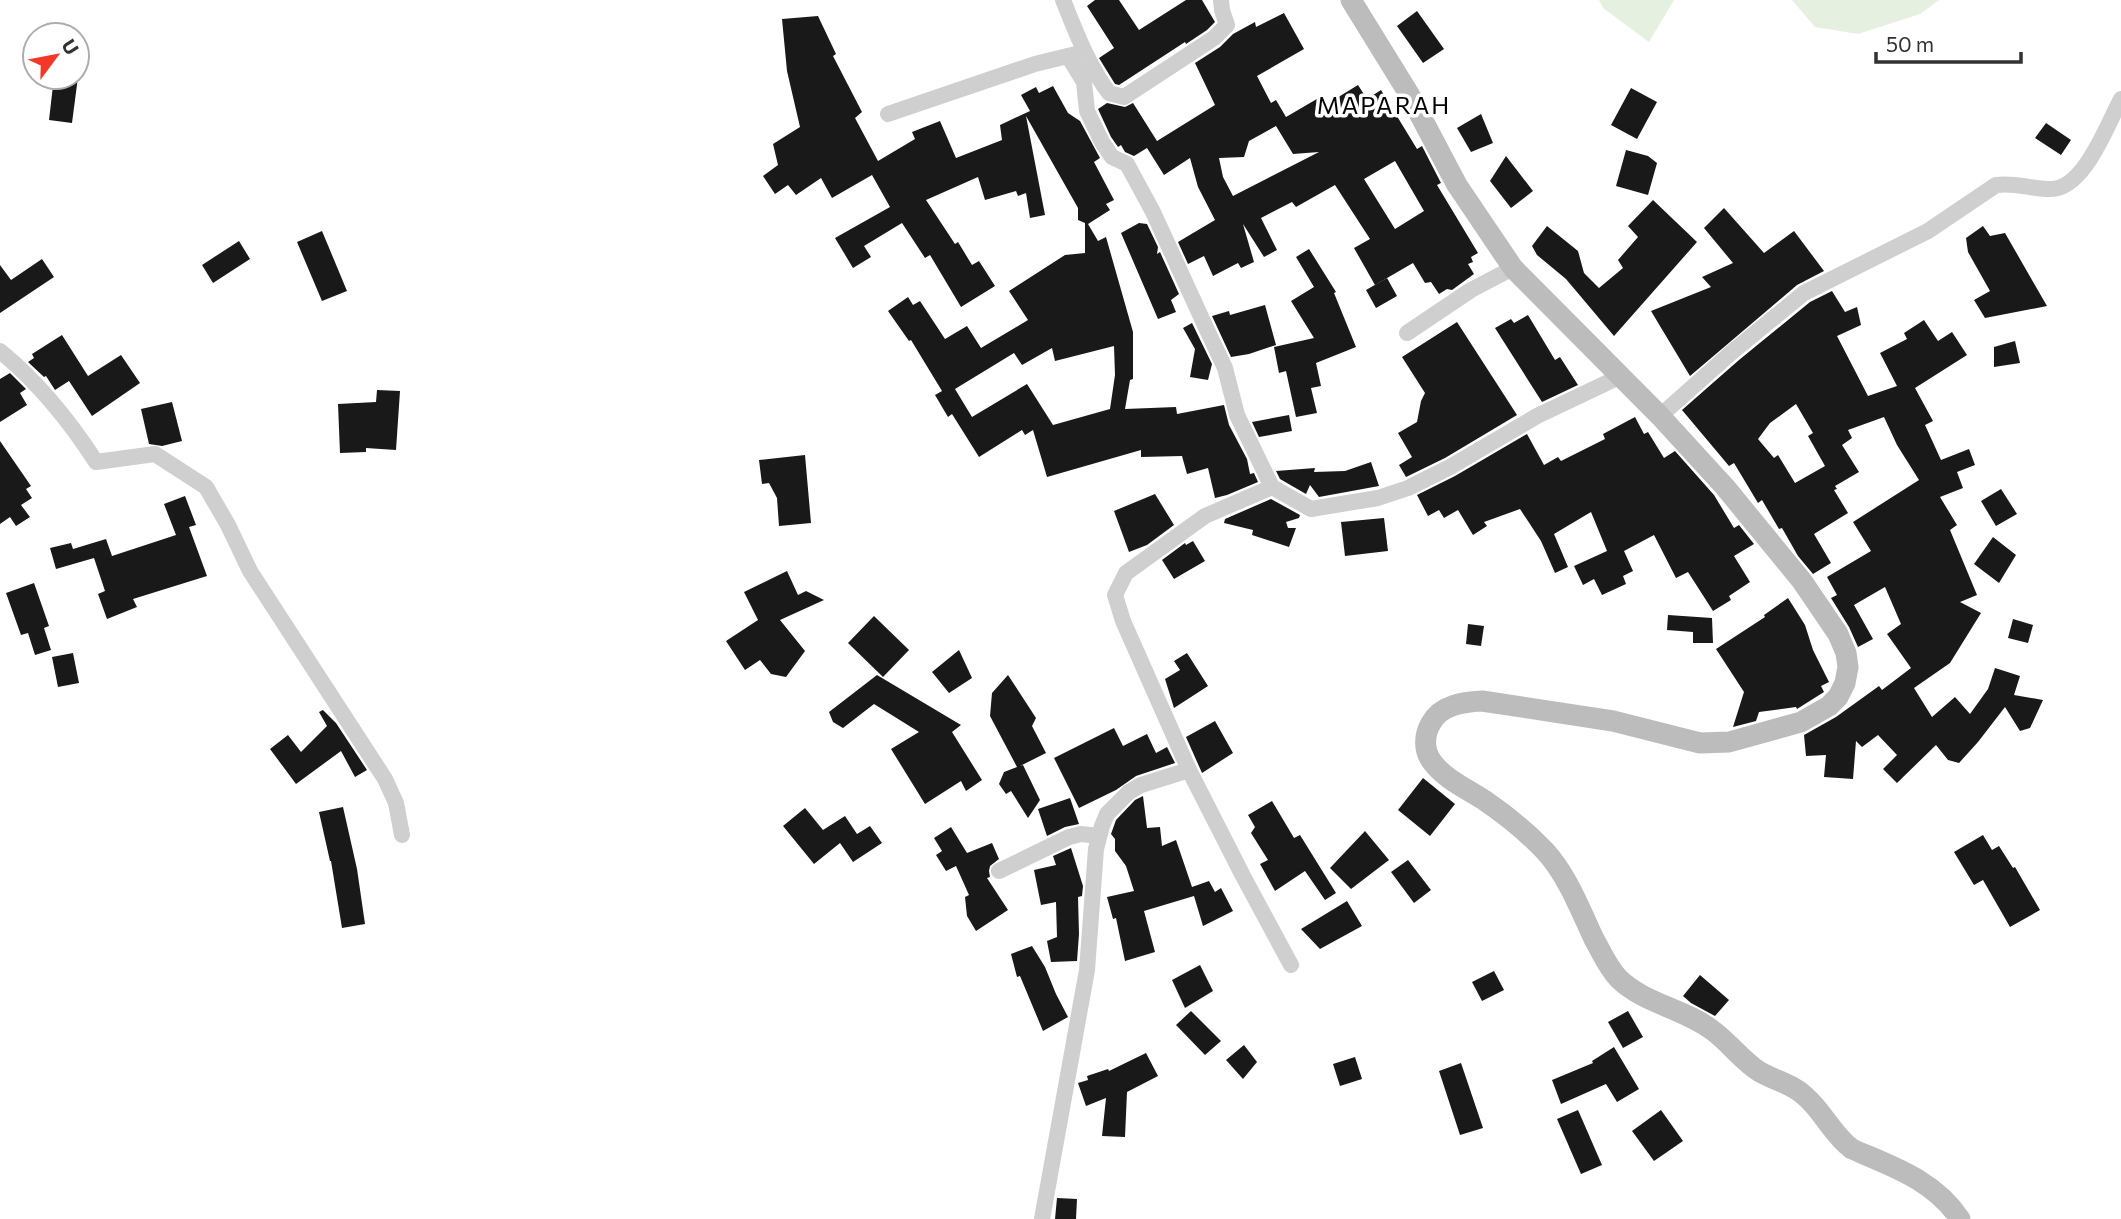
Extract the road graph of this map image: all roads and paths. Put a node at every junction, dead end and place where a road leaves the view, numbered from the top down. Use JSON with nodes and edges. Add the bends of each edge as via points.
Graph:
{"nodes":[{"id":1,"x":1063,"y":0,"type":"edge"},
{"id":2,"x":1221,"y":0,"type":"edge"},
{"id":3,"x":1352,"y":0,"type":"edge"},
{"id":4,"x":1085,"y":51,"type":"junction"},
{"id":5,"x":1068,"y":56,"type":"junction"},
{"id":6,"x":2121,"y":99,"type":"edge"},
{"id":7,"x":888,"y":114,"type":"dead end"},
{"id":8,"x":1513,"y":268,"type":"junction"},
{"id":9,"x":1407,"y":333,"type":"dead end"},
{"id":10,"x":0,"y":351,"type":"edge"},
{"id":11,"x":1619,"y":377,"type":"junction"},
{"id":12,"x":1660,"y":416,"type":"junction"},
{"id":13,"x":1272,"y":487,"type":"junction"},
{"id":14,"x":1189,"y":770,"type":"junction"},
{"id":15,"x":402,"y":835,"type":"dead end"},
{"id":16,"x":1099,"y":836,"type":"junction"},
{"id":17,"x":999,"y":871,"type":"dead end"},
{"id":18,"x":1291,"y":965,"type":"dead end"},
{"id":19,"x":1042,"y":1219,"type":"edge"},
{"id":20,"x":1960,"y":1219,"type":"edge"}],
"edges":[{"from":1,"to":4,"type":"street"},
{"from":2,"to":4,"type":"street","via":[[1227,25],[1214,38],[1124,97],[1109,93]]},
{"from":3,"to":8,"type":"street","via":[[1457,185]]},
{"from":4,"to":5,"type":"street"},
{"from":5,"to":7,"type":"street"},
{"from":5,"to":13,"type":"street","via":[[1084,82],[1087,111],[1102,142],[1112,157],[1127,163],[1169,246],[1225,368],[1237,415]]},
{"from":6,"to":12,"type":"street","via":[[2088,162],[2069,184],[2054,190],[2009,183],[1996,186],[1928,232],[1804,293]]},
{"from":8,"to":9,"type":"street"},
{"from":8,"to":11,"type":"street"},
{"from":10,"to":15,"type":"street","via":[[33,380],[96,463],[155,454],[206,487],[250,571],[385,779],[396,803]]},
{"from":11,"to":12,"type":"street"},
{"from":11,"to":13,"type":"street","via":[[1537,415],[1450,467],[1378,498],[1311,509]]},
{"from":12,"to":20,"type":"street","via":[[1760,529],[1838,634],[1848,667],[1838,696],[1823,711],[1801,722],[1713,743],[1613,721],[1464,702],[1434,718],[1426,731],[1425,746],[1442,772],[1519,826],[1549,855],[1620,979],[1633,990],[1710,1027],[1759,1072],[1806,1097],[1842,1142],[1935,1189]]},
{"from":13,"to":14,"type":"street","via":[[1205,516],[1126,573],[1115,595]]},
{"from":14,"to":16,"type":"street","via":[[1129,792],[1108,814]]},
{"from":14,"to":18,"type":"street"},
{"from":16,"to":17,"type":"street","via":[[1069,837]]},
{"from":16,"to":19,"type":"street","via":[[1087,970]]}]}
